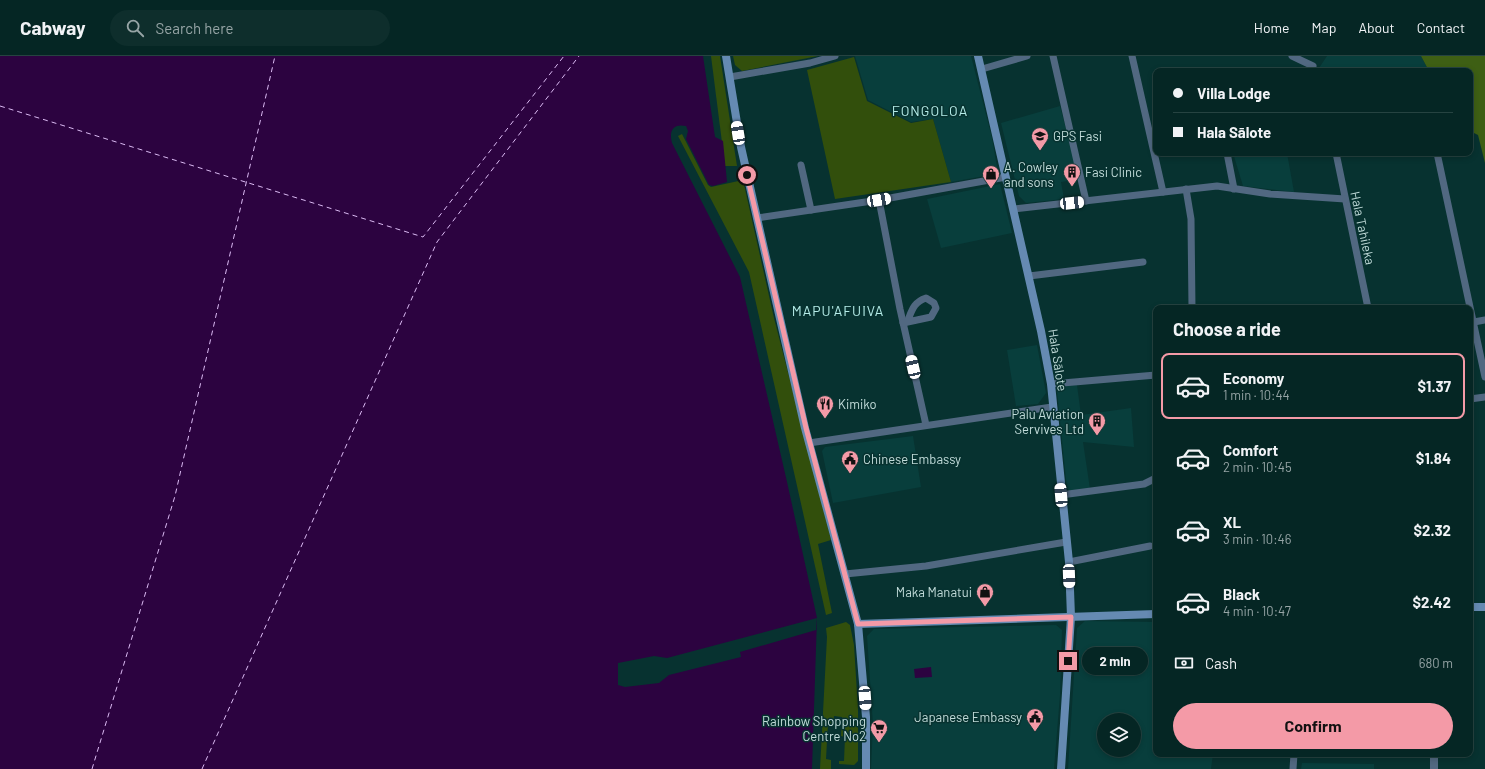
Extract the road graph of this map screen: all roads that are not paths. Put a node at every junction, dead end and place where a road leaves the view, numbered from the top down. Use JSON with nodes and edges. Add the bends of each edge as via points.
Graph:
{"nodes":[{"id":1,"x":726,"y":56,"type":"edge"},
{"id":2,"x":835,"y":56,"type":"edge"},
{"id":3,"x":978,"y":56,"type":"edge"},
{"id":4,"x":1027,"y":56,"type":"edge"},
{"id":5,"x":1053,"y":56,"type":"edge"},
{"id":6,"x":1132,"y":56,"type":"edge"},
{"id":7,"x":1292,"y":56,"type":"edge"},
{"id":8,"x":1313,"y":66,"type":"dead end"},
{"id":9,"x":982,"y":69,"type":"junction"},
{"id":10,"x":730,"y":77,"type":"junction"},
{"id":11,"x":1153,"y":145,"type":"edge"},
{"id":12,"x":1156,"y":156,"type":"edge"},
{"id":13,"x":1228,"y":156,"type":"edge"},
{"id":14,"x":1337,"y":156,"type":"edge"},
{"id":15,"x":1438,"y":156,"type":"edge"},
{"id":16,"x":801,"y":165,"type":"dead end"},
{"id":17,"x":1006,"y":177,"type":"junction"},
{"id":18,"x":1186,"y":189,"type":"junction"},
{"id":19,"x":1234,"y":189,"type":"junction"},
{"id":20,"x":1164,"y":192,"type":"junction"},
{"id":21,"x":1345,"y":199,"type":"junction"},
{"id":22,"x":879,"y":200,"type":"junction"},
{"id":23,"x":1086,"y":202,"type":"junction"},
{"id":24,"x":1014,"y":209,"type":"junction"},
{"id":25,"x":811,"y":210,"type":"junction"},
{"id":26,"x":756,"y":218,"type":"junction"},
{"id":27,"x":1143,"y":262,"type":"dead end"},
{"id":28,"x":1029,"y":276,"type":"junction"},
{"id":29,"x":1192,"y":305,"type":"edge"},
{"id":30,"x":1367,"y":305,"type":"edge"},
{"id":31,"x":1470,"y":305,"type":"edge"},
{"id":32,"x":1473,"y":317,"type":"edge"},
{"id":33,"x":1485,"y":320,"type":"edge"},
{"id":34,"x":1474,"y":322,"type":"junction"},
{"id":35,"x":1153,"y":375,"type":"edge"},
{"id":36,"x":1485,"y":377,"type":"edge"},
{"id":37,"x":1051,"y":384,"type":"junction"},
{"id":38,"x":1485,"y":397,"type":"edge"},
{"id":39,"x":1473,"y":399,"type":"edge"},
{"id":40,"x":1052,"y":407,"type":"junction"},
{"id":41,"x":926,"y":425,"type":"junction"},
{"id":42,"x":809,"y":443,"type":"junction"},
{"id":43,"x":1153,"y":480,"type":"edge"},
{"id":44,"x":1061,"y":495,"type":"junction"},
{"id":45,"x":1066,"y":542,"type":"junction"},
{"id":46,"x":1150,"y":546,"type":"dead end"},
{"id":47,"x":1069,"y":562,"type":"junction"},
{"id":48,"x":845,"y":574,"type":"junction"},
{"id":49,"x":1473,"y":607,"type":"edge"},
{"id":50,"x":1485,"y":607,"type":"edge"},
{"id":51,"x":1153,"y":614,"type":"edge"},
{"id":52,"x":1071,"y":617,"type":"junction"},
{"id":53,"x":858,"y":624,"type":"junction"},
{"id":54,"x":1294,"y":757,"type":"edge"},
{"id":55,"x":1434,"y":757,"type":"edge"},
{"id":56,"x":866,"y":769,"type":"edge"},
{"id":57,"x":1061,"y":769,"type":"edge"},
{"id":58,"x":1293,"y":769,"type":"edge"},
{"id":59,"x":1434,"y":769,"type":"edge"}],
"edges":[{"from":1,"to":10,"type":"main road"},
{"from":2,"to":10,"type":"street"},
{"from":3,"to":9,"type":"main road","name":"Hala Sālote"},
{"from":4,"to":9,"type":"street"},
{"from":5,"to":23,"type":"street"},
{"from":6,"to":11,"type":"street"},
{"from":7,"to":8,"type":"street"},
{"from":9,"to":17,"type":"main road","name":"Hala Sālote"},
{"from":10,"to":26,"type":"main road"},
{"from":12,"to":20,"type":"street"},
{"from":13,"to":19,"type":"street"},
{"from":14,"to":21,"type":"street","name":"Hala Tahileka"},
{"from":15,"to":31,"type":"street"},
{"from":16,"to":25,"type":"street"},
{"from":17,"to":22,"type":"street"},
{"from":17,"to":24,"type":"main road","name":"Hala Sālote"},
{"from":18,"to":19,"type":"street","via":[[1217,186]]},
{"from":18,"to":20,"type":"street"},
{"from":18,"to":29,"type":"street","via":[[1191,219]]},
{"from":19,"to":21,"type":"street"},
{"from":20,"to":23,"type":"street"},
{"from":21,"to":30,"type":"street","name":"Hala Tahileka"},
{"from":22,"to":25,"type":"street"},
{"from":22,"to":41,"type":"street"},
{"from":23,"to":24,"type":"street"},
{"from":24,"to":28,"type":"main road","name":"Hala Sālote"},
{"from":25,"to":26,"type":"street"},
{"from":26,"to":42,"type":"main road"},
{"from":27,"to":28,"type":"street"},
{"from":28,"to":37,"type":"main road","name":"Hala Sālote"},
{"from":32,"to":34,"type":"street"},
{"from":33,"to":34,"type":"street"},
{"from":34,"to":36,"type":"street"},
{"from":35,"to":37,"type":"street"},
{"from":37,"to":40,"type":"main road","name":"Hala Sālote"},
{"from":38,"to":39,"type":"street"},
{"from":40,"to":41,"type":"street"},
{"from":40,"to":44,"type":"main road","name":"Hala Sālote"},
{"from":41,"to":42,"type":"street"},
{"from":42,"to":48,"type":"main road"},
{"from":43,"to":44,"type":"street","via":[[1144,484]]},
{"from":44,"to":45,"type":"main road","name":"Hala Sālote"},
{"from":45,"to":47,"type":"main road","name":"Hala Sālote"},
{"from":45,"to":48,"type":"street","via":[[926,566]]},
{"from":46,"to":47,"type":"street"},
{"from":47,"to":52,"type":"main road","name":"Hala Sālote"},
{"from":48,"to":53,"type":"main road"},
{"from":49,"to":50,"type":"main road"},
{"from":51,"to":52,"type":"main road"},
{"from":52,"to":53,"type":"main road"},
{"from":52,"to":57,"type":"main road","name":"Hala Sālote"},
{"from":53,"to":56,"type":"main road","via":[[866,717]]},
{"from":54,"to":58,"type":"street"},
{"from":55,"to":59,"type":"street"}]}
